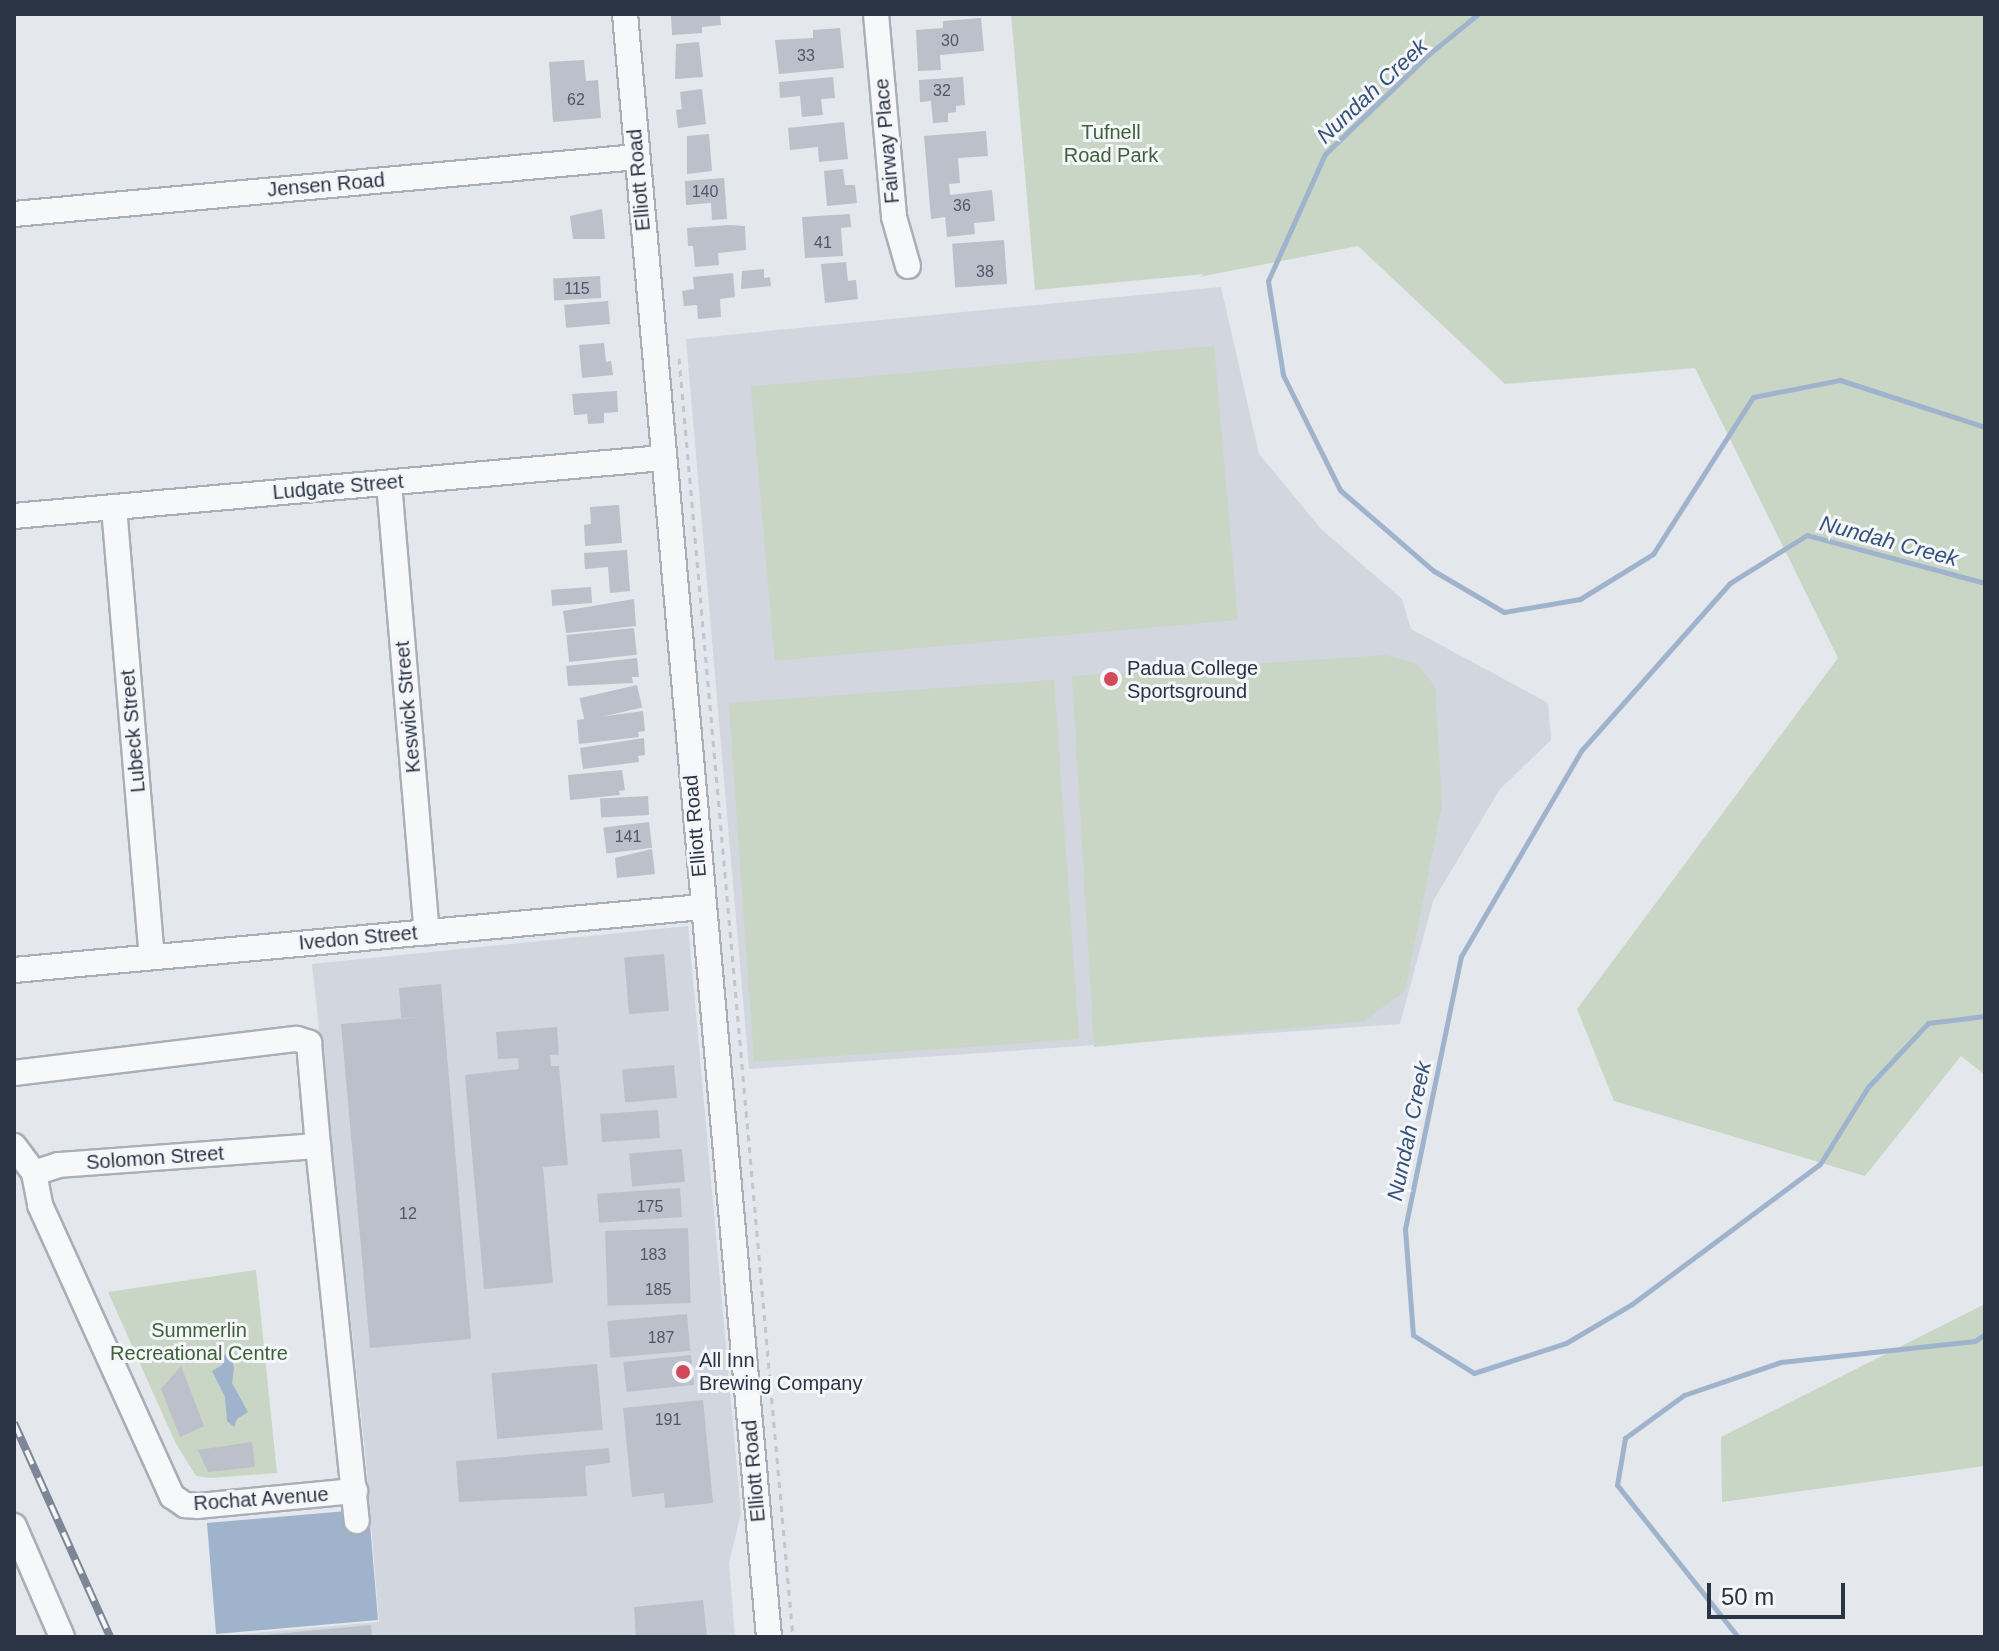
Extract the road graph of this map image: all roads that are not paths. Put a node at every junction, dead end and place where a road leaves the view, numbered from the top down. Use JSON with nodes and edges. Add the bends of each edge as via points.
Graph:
{"nodes":[{"id":1,"x":625,"y":14,"type":"edge"},
{"id":2,"x":876,"y":14,"type":"edge"},
{"id":3,"x":637,"y":157,"type":"junction"},
{"id":4,"x":14,"y":214,"type":"edge"},
{"id":5,"x":908,"y":266,"type":"dead end"},
{"id":6,"x":663,"y":458,"type":"junction"},
{"id":7,"x":389,"y":483,"type":"junction"},
{"id":8,"x":114,"y":507,"type":"junction"},
{"id":9,"x":14,"y":516,"type":"edge"},
{"id":10,"x":702,"y":907,"type":"junction"},
{"id":11,"x":427,"y":932,"type":"junction"},
{"id":12,"x":152,"y":956,"type":"junction"},
{"id":13,"x":14,"y":970,"type":"edge"},
{"id":14,"x":14,"y":1073,"type":"edge"},
{"id":15,"x":14,"y":1146,"type":"edge"},
{"id":16,"x":318,"y":1146,"type":"junction"},
{"id":17,"x":34,"y":1173,"type":"junction"},
{"id":18,"x":355,"y":1491,"type":"junction"},
{"id":19,"x":357,"y":1521,"type":"dead end"},
{"id":20,"x":14,"y":1526,"type":"edge"},
{"id":21,"x":62,"y":1637,"type":"edge"},
{"id":22,"x":769,"y":1637,"type":"edge"}],
"edges":[{"from":1,"to":3,"type":"street","name":"Elliott Road"},
{"from":2,"to":5,"type":"street","name":"Fairway Place","via":[[894,217]]},
{"from":3,"to":4,"type":"street","name":"Jensen Road"},
{"from":3,"to":6,"type":"street","name":"Elliott Road"},
{"from":6,"to":7,"type":"street","name":"Ludgate Street"},
{"from":6,"to":10,"type":"street","name":"Elliott Road"},
{"from":7,"to":8,"type":"street","name":"Ludgate Street"},
{"from":7,"to":11,"type":"street","name":"Keswick Street"},
{"from":8,"to":9,"type":"street","name":"Ludgate Street"},
{"from":8,"to":12,"type":"street","name":"Lubeck Street"},
{"from":10,"to":11,"type":"street","name":"Ivedon Street"},
{"from":10,"to":22,"type":"street","name":"Elliott Road"},
{"from":11,"to":12,"type":"street","name":"Ivedon Street"},
{"from":12,"to":13,"type":"street","name":"Ivedon Street"},
{"from":14,"to":16,"type":"street","name":"Rochat Avenue","via":[[297,1039],[309,1043]]},
{"from":15,"to":17,"type":"street","name":"Rochat Avenue"},
{"from":16,"to":17,"type":"street","name":"Solomon Street","via":[[59,1165]]},
{"from":16,"to":18,"type":"street","name":"Rochat Avenue"},
{"from":17,"to":18,"type":"street","name":"Rochat Avenue","via":[[40,1205],[176,1500],[198,1506]]},
{"from":18,"to":19,"type":"street","name":"Rochat Avenue"},
{"from":20,"to":21,"type":"street"}]}
